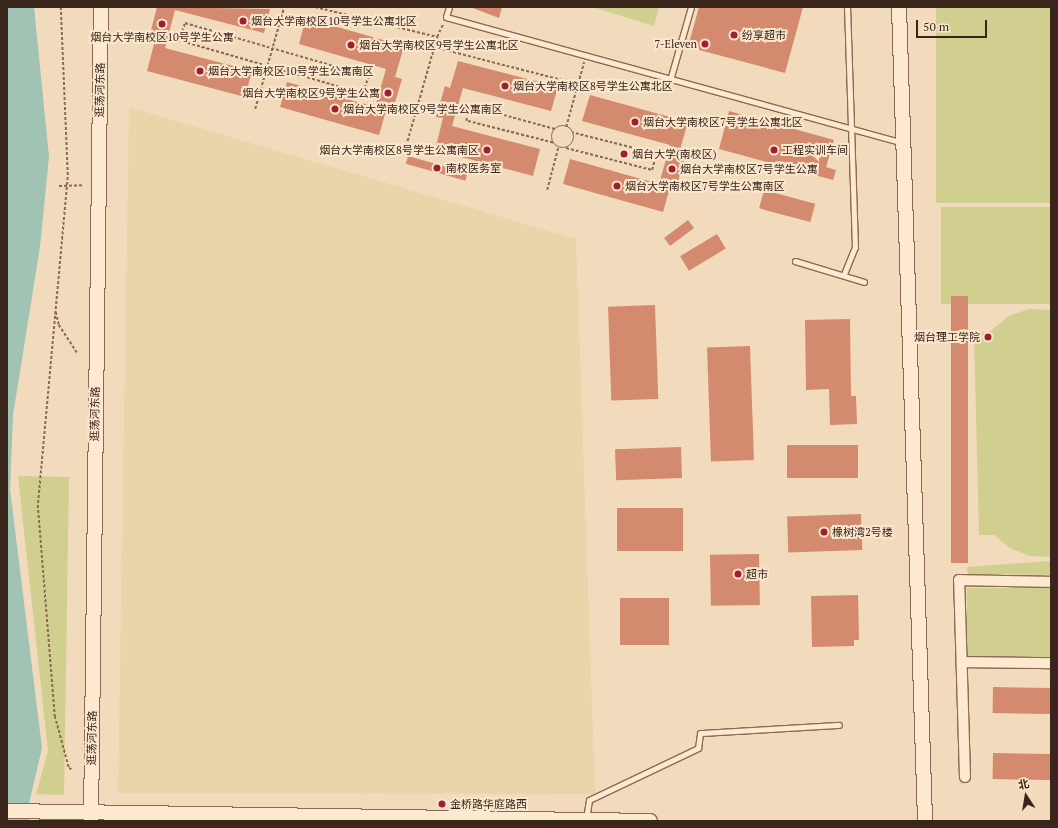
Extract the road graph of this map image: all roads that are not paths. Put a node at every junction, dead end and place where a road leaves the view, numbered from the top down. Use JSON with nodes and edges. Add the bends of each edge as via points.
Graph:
{"nodes":[{"id":1,"x":101,"y":7,"type":"edge"},
{"id":2,"x":449,"y":7,"type":"edge"},
{"id":3,"x":691,"y":7,"type":"edge"},
{"id":4,"x":847,"y":7,"type":"edge"},
{"id":5,"x":899,"y":7,"type":"edge"},
{"id":6,"x":670,"y":80,"type":"junction"},
{"id":7,"x":852,"y":131,"type":"junction"},
{"id":8,"x":903,"y":144,"type":"junction"},
{"id":9,"x":795,"y":260,"type":"dead end"},
{"id":10,"x":844,"y":274,"type":"junction"},
{"id":11,"x":864,"y":282,"type":"dead end"},
{"id":12,"x":1051,"y":582,"type":"edge"},
{"id":13,"x":963,"y":662,"type":"junction"},
{"id":14,"x":1051,"y":663,"type":"edge"},
{"id":15,"x":839,"y":724,"type":"dead end"},
{"id":16,"x":965,"y":777,"type":"dead end"},
{"id":17,"x":7,"y":811,"type":"edge"},
{"id":18,"x":91,"y":816,"type":"edge"},
{"id":19,"x":586,"y":820,"type":"edge"},
{"id":20,"x":650,"y":821,"type":"edge"},
{"id":21,"x":925,"y":821,"type":"edge"}],
"edges":[{"from":1,"to":18,"type":"street","name":"逛荡河东路"},
{"from":2,"to":6,"type":"lane","via":[[446,17]]},
{"from":3,"to":6,"type":"lane"},
{"from":4,"to":7,"type":"lane"},
{"from":5,"to":8,"type":"street"},
{"from":6,"to":7,"type":"lane"},
{"from":7,"to":8,"type":"lane"},
{"from":7,"to":10,"type":"lane","via":[[855,247]]},
{"from":8,"to":21,"type":"street"},
{"from":9,"to":10,"type":"lane"},
{"from":10,"to":11,"type":"lane"},
{"from":12,"to":13,"type":"street","via":[[959,580]]},
{"from":13,"to":14,"type":"street"},
{"from":13,"to":16,"type":"street"},
{"from":15,"to":19,"type":"lane","via":[[700,733],[698,748],[590,800]]},
{"from":17,"to":18,"type":"street"},
{"from":18,"to":19,"type":"street"},
{"from":19,"to":20,"type":"street"}]}
